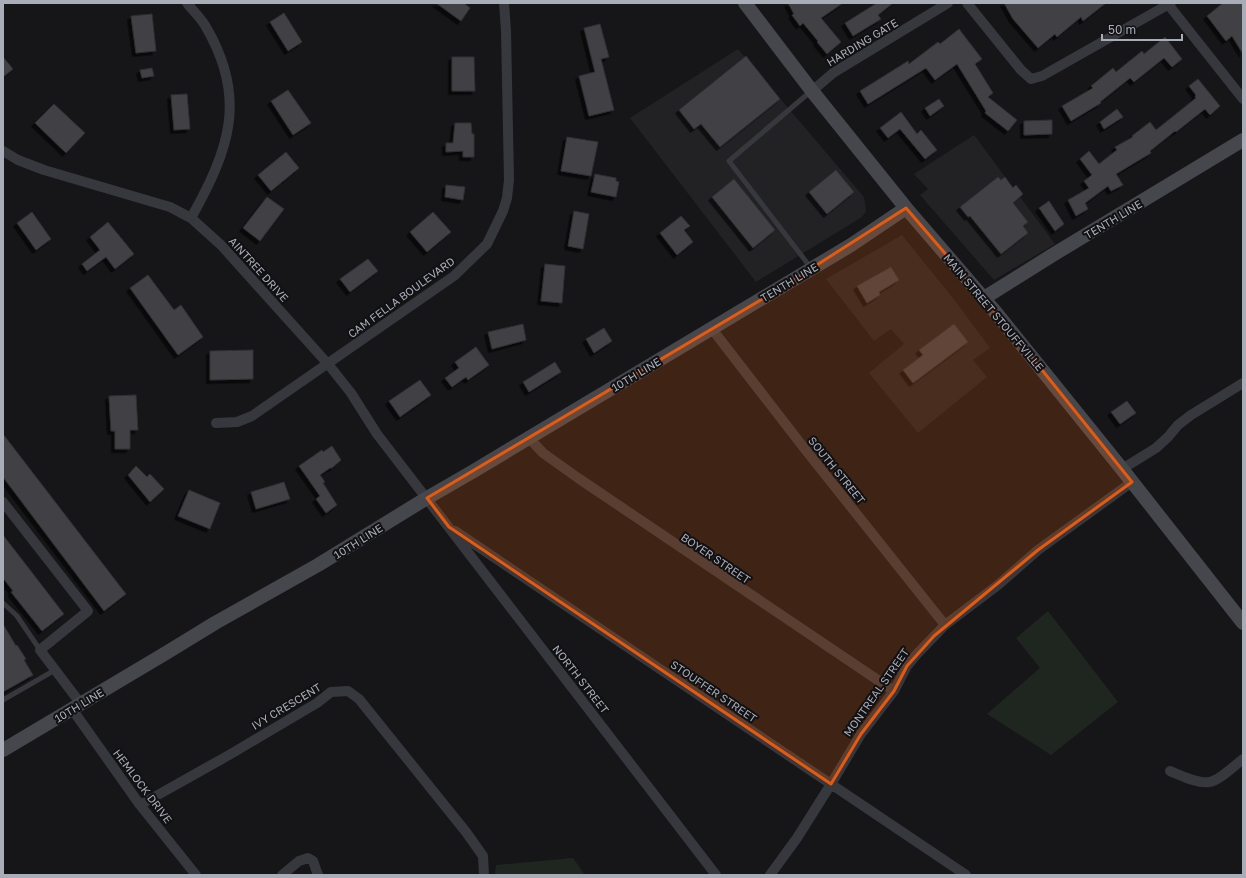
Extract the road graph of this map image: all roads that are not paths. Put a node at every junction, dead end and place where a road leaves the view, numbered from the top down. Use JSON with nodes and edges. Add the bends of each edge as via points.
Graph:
{"nodes":[{"id":1,"x":187,"y":3,"type":"edge"},
{"id":2,"x":504,"y":3,"type":"edge"},
{"id":3,"x":745,"y":3,"type":"edge"},
{"id":4,"x":948,"y":3,"type":"edge"},
{"id":5,"x":967,"y":3,"type":"edge"},
{"id":6,"x":1168,"y":4,"type":"edge"},
{"id":7,"x":812,"y":91,"type":"junction"},
{"id":8,"x":1243,"y":99,"type":"edge"},
{"id":9,"x":1243,"y":140,"type":"edge"},
{"id":10,"x":3,"y":151,"type":"edge"},
{"id":11,"x":906,"y":208,"type":"junction"},
{"id":12,"x":191,"y":218,"type":"junction"},
{"id":13,"x":811,"y":269,"type":"junction"},
{"id":14,"x":984,"y":298,"type":"junction"},
{"id":15,"x":712,"y":329,"type":"junction"},
{"id":16,"x":328,"y":364,"type":"junction"},
{"id":17,"x":1243,"y":384,"type":"edge"},
{"id":18,"x":216,"y":423,"type":"dead end"},
{"id":19,"x":529,"y":438,"type":"junction"},
{"id":20,"x":1122,"y":469,"type":"junction"},
{"id":21,"x":1132,"y":482,"type":"junction"},
{"id":22,"x":427,"y":498,"type":"junction"},
{"id":23,"x":3,"y":502,"type":"edge"},
{"id":24,"x":448,"y":527,"type":"junction"},
{"id":25,"x":3,"y":603,"type":"edge"},
{"id":26,"x":1243,"y":623,"type":"edge"},
{"id":27,"x":945,"y":626,"type":"junction"},
{"id":28,"x":40,"y":650,"type":"junction"},
{"id":29,"x":55,"y":670,"type":"junction"},
{"id":30,"x":894,"y":691,"type":"junction"},
{"id":31,"x":3,"y":700,"type":"edge"},
{"id":32,"x":76,"y":707,"type":"junction"},
{"id":33,"x":3,"y":750,"type":"edge"},
{"id":34,"x":1243,"y":759,"type":"edge"},
{"id":35,"x":1170,"y":771,"type":"dead end"},
{"id":36,"x":831,"y":784,"type":"junction"},
{"id":37,"x":140,"y":805,"type":"junction"},
{"id":38,"x":196,"y":875,"type":"edge"},
{"id":39,"x":282,"y":875,"type":"edge"},
{"id":40,"x":318,"y":875,"type":"edge"},
{"id":41,"x":484,"y":875,"type":"edge"},
{"id":42,"x":716,"y":875,"type":"edge"},
{"id":43,"x":770,"y":875,"type":"edge"},
{"id":44,"x":966,"y":875,"type":"edge"}],
"edges":[{"from":1,"to":12,"type":"street","via":[[205,26],[222,58],[229,86],[230,115],[224,149],[209,187]]},
{"from":2,"to":16,"type":"street","name":"CAM FELLA BOULEVARD","via":[[509,180],[507,198],[496,227],[487,244],[454,276]]},
{"from":3,"to":7,"type":"main road","name":"MAIN STREET STOUFFVILLE"},
{"from":4,"to":7,"type":"street","name":"HARDING GATE","via":[[833,73]]},
{"from":5,"to":6,"type":"street","via":[[1031,79],[1042,76]]},
{"from":6,"to":8,"type":"street"},
{"from":7,"to":11,"type":"main road","name":"MAIN STREET STOUFFVILLE"},
{"from":7,"to":13,"type":"lane","via":[[729,161]]},
{"from":9,"to":14,"type":"main road","name":"TENTH LINE"},
{"from":10,"to":12,"type":"street","name":"AINTREE DRIVE","via":[[44,170],[170,207]]},
{"from":11,"to":13,"type":"main road","name":"TENTH LINE"},
{"from":11,"to":14,"type":"main road","name":"MAIN STREET STOUFFVILLE"},
{"from":12,"to":16,"type":"street","name":"AINTREE DRIVE","via":[[221,245]]},
{"from":13,"to":15,"type":"main road","name":"TENTH LINE"},
{"from":14,"to":20,"type":"main road","name":"MAIN STREET STOUFFVILLE"},
{"from":15,"to":19,"type":"main road","name":"10TH LINE"},
{"from":15,"to":27,"type":"street","name":"SOUTH STREET"},
{"from":16,"to":18,"type":"street","name":"CAM FELLA BOULEVARD","via":[[252,416],[238,422]]},
{"from":16,"to":22,"type":"street","name":"AINTREE DRIVE","via":[[351,393],[377,434]]},
{"from":17,"to":20,"type":"street","via":[[1178,425],[1156,448]]},
{"from":19,"to":22,"type":"main road","name":"10TH LINE"},
{"from":19,"to":30,"type":"street","name":"BOYER STREET","via":[[543,453],[578,478]]},
{"from":20,"to":21,"type":"main road","name":"MAIN STREET STOUFFVILLE"},
{"from":21,"to":26,"type":"main road","name":"MAIN STREET STOUFFVILLE"},
{"from":21,"to":27,"type":"street","name":"MONTREAL STREET","via":[[1038,550]]},
{"from":22,"to":24,"type":"street","name":"NORTH STREET"},
{"from":22,"to":32,"type":"main road","name":"10TH LINE"},
{"from":23,"to":28,"type":"street","via":[[88,611]]},
{"from":24,"to":36,"type":"street","name":"STOUFFER STREET"},
{"from":24,"to":42,"type":"street","name":"NORTH STREET"},
{"from":25,"to":28,"type":"lane","via":[[17,616]]},
{"from":27,"to":30,"type":"street","name":"MONTREAL STREET","via":[[907,666]]},
{"from":28,"to":29,"type":"street","name":"HEMLOCK DRIVE"},
{"from":29,"to":31,"type":"lane"},
{"from":29,"to":32,"type":"street","name":"HEMLOCK DRIVE"},
{"from":30,"to":36,"type":"street","name":"MONTREAL STREET","via":[[861,734]]},
{"from":32,"to":33,"type":"main road","name":"10TH LINE"},
{"from":32,"to":37,"type":"street","name":"HEMLOCK DRIVE"},
{"from":34,"to":35,"type":"street","via":[[1210,782],[1196,781]]},
{"from":36,"to":43,"type":"street","name":"MONTREAL STREET"},
{"from":36,"to":44,"type":"street","name":"STOUFFER STREET"},
{"from":37,"to":38,"type":"street","name":"HEMLOCK DRIVE"},
{"from":37,"to":41,"type":"street","name":"IVY CRESCENT","via":[[317,703],[331,692],[348,691],[359,699],[466,832],[483,856]]},
{"from":39,"to":40,"type":"street","via":[[299,861],[308,858],[313,861]]}]}
